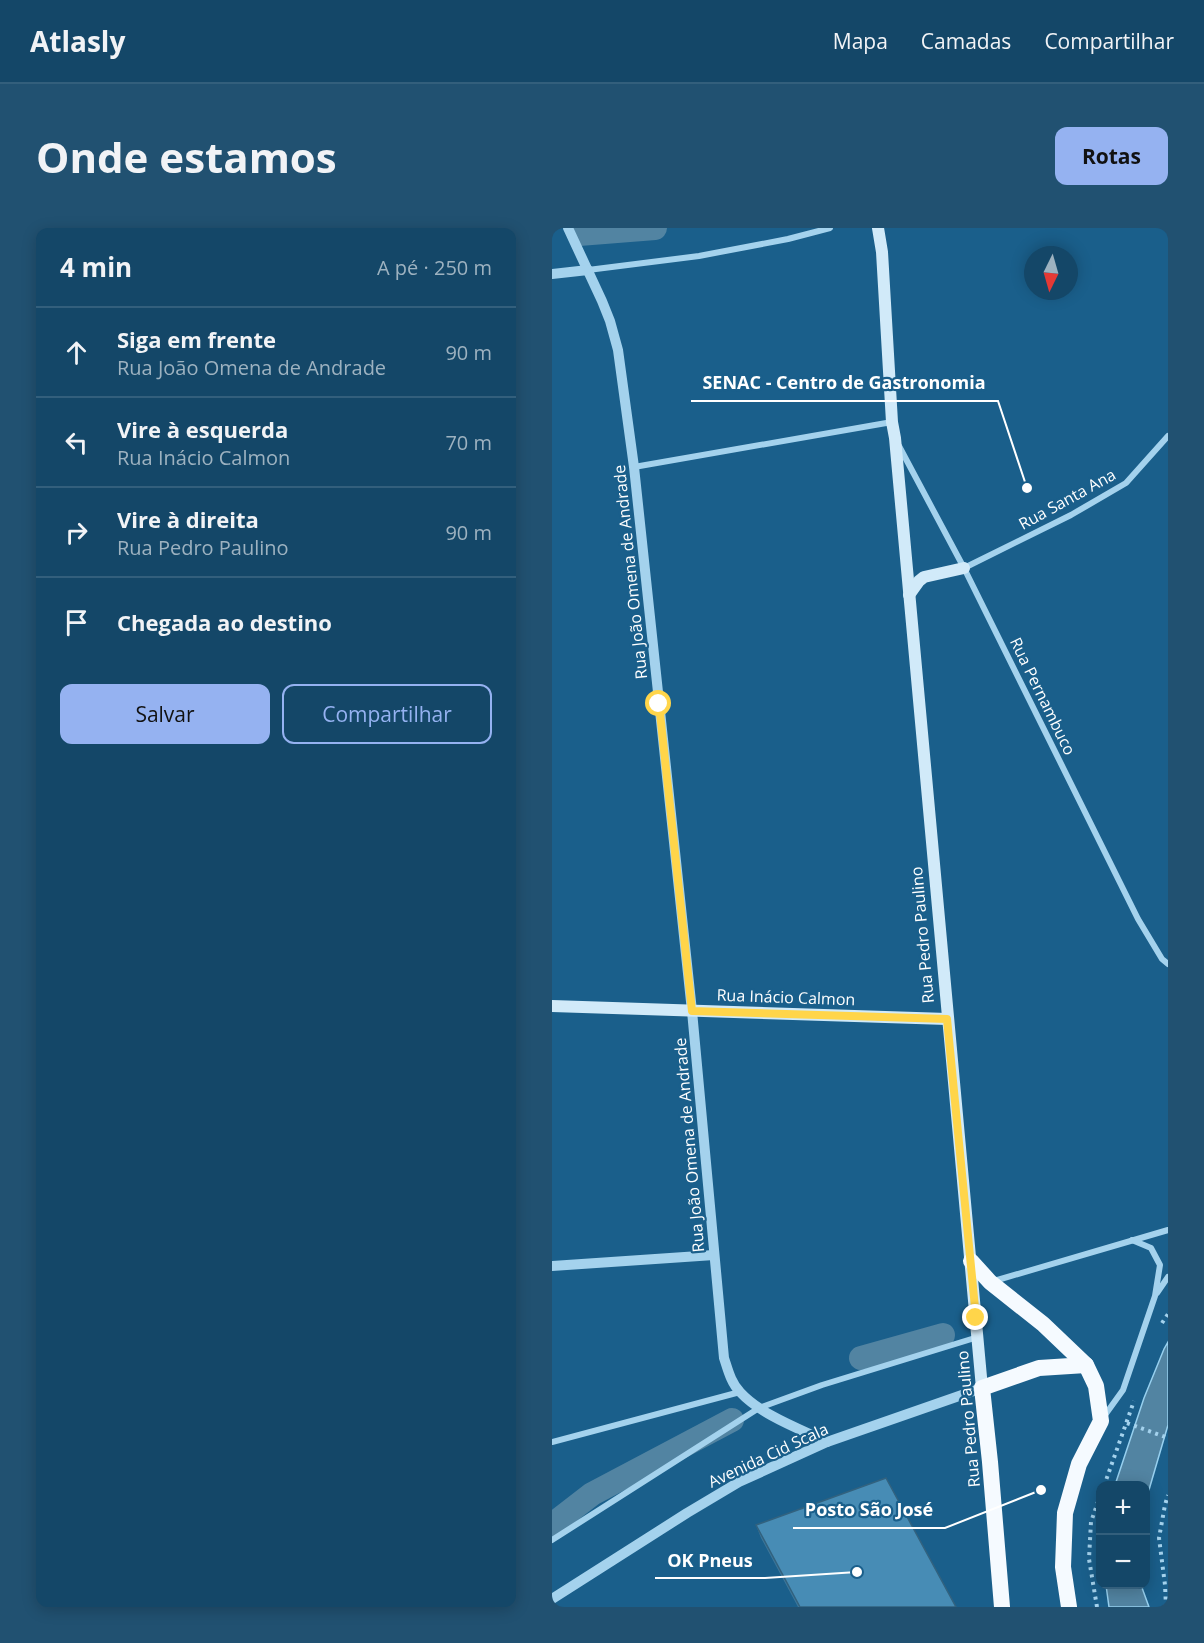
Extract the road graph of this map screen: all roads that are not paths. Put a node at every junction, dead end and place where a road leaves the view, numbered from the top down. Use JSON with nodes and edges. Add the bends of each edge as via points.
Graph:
{"nodes":[{"id":1,"x":568,"y":228,"type":"edge"},
{"id":2,"x":830,"y":228,"type":"edge"},
{"id":3,"x":878,"y":228,"type":"edge"},
{"id":4,"x":588,"y":270,"type":"junction"},
{"id":5,"x":552,"y":274,"type":"edge"},
{"id":6,"x":892,"y":422,"type":"junction"},
{"id":7,"x":1168,"y":436,"type":"edge"},
{"id":8,"x":895,"y":438,"type":"junction"},
{"id":9,"x":634,"y":467,"type":"junction"},
{"id":10,"x":964,"y":568,"type":"junction"},
{"id":11,"x":909,"y":595,"type":"junction"},
{"id":12,"x":1168,"y":964,"type":"edge"},
{"id":13,"x":552,"y":1005,"type":"edge"},
{"id":14,"x":692,"y":1011,"type":"junction"},
{"id":15,"x":947,"y":1019,"type":"junction"},
{"id":16,"x":1168,"y":1230,"type":"edge"},
{"id":17,"x":1132,"y":1239,"type":"junction"},
{"id":18,"x":714,"y":1255,"type":"junction"},
{"id":19,"x":971,"y":1261,"type":"junction"},
{"id":20,"x":552,"y":1266,"type":"edge"},
{"id":21,"x":1168,"y":1277,"type":"edge"},
{"id":22,"x":990,"y":1282,"type":"junction"},
{"id":23,"x":1155,"y":1296,"type":"junction"},
{"id":24,"x":978,"y":1337,"type":"junction"},
{"id":25,"x":1086,"y":1365,"type":"junction"},
{"id":26,"x":982,"y":1388,"type":"junction"},
{"id":27,"x":740,"y":1392,"type":"junction"},
{"id":28,"x":759,"y":1408,"type":"junction"},
{"id":29,"x":1101,"y":1421,"type":"junction"},
{"id":30,"x":552,"y":1442,"type":"edge"},
{"id":31,"x":827,"y":1442,"type":"junction"},
{"id":32,"x":552,"y":1540,"type":"edge"},
{"id":33,"x":552,"y":1599,"type":"edge"},
{"id":34,"x":1002,"y":1607,"type":"edge"},
{"id":35,"x":1069,"y":1607,"type":"edge"}],
"edges":[{"from":1,"to":4,"type":"street","name":"Rua João Omena de Andrade"},
{"from":2,"to":4,"type":"street","via":[[699,256]]},
{"from":3,"to":6,"type":"main road","name":"Rua Pedro Paulino"},
{"from":4,"to":5,"type":"street"},
{"from":4,"to":9,"type":"street","name":"Rua João Omena de Andrade","via":[[618,351]]},
{"from":6,"to":8,"type":"main road","name":"Rua Pedro Paulino"},
{"from":6,"to":9,"type":"street"},
{"from":7,"to":10,"type":"street","name":"Rua Santa Ana","via":[[1126,483]]},
{"from":8,"to":10,"type":"street","name":"Rua Pernambuco"},
{"from":8,"to":11,"type":"main road","name":"Rua Pedro Paulino"},
{"from":9,"to":14,"type":"street","name":"Rua João Omena de Andrade"},
{"from":10,"to":11,"type":"main road","via":[[924,577]]},
{"from":10,"to":12,"type":"street","name":"Rua Pernambuco","via":[[1138,919]]},
{"from":11,"to":15,"type":"main road","name":"Rua Pedro Paulino"},
{"from":13,"to":14,"type":"main road","name":"Rua Inácio Calmon"},
{"from":14,"to":15,"type":"main road","name":"Rua Inácio Calmon"},
{"from":14,"to":18,"type":"street","name":"Rua João Omena de Andrade"},
{"from":15,"to":19,"type":"main road","name":"Rua Pedro Paulino"},
{"from":16,"to":17,"type":"street"},
{"from":17,"to":22,"type":"street"},
{"from":17,"to":23,"type":"street","via":[[1151,1248],[1160,1265]]},
{"from":18,"to":20,"type":"street"},
{"from":18,"to":27,"type":"street","name":"Rua João Omena de Andrade","via":[[724,1358]]},
{"from":19,"to":22,"type":"highway"},
{"from":19,"to":24,"type":"main road","name":"Rua Pedro Paulino"},
{"from":21,"to":23,"type":"street"},
{"from":22,"to":25,"type":"highway"},
{"from":23,"to":29,"type":"street","via":[[1123,1390]]},
{"from":24,"to":26,"type":"main road","name":"Rua Pedro Paulino"},
{"from":24,"to":28,"type":"street"},
{"from":25,"to":26,"type":"highway","via":[[1039,1368]]},
{"from":25,"to":29,"type":"highway","via":[[1096,1386]]},
{"from":26,"to":31,"type":"street","name":"Avenida Cid Scala"},
{"from":26,"to":34,"type":"highway","name":"Rua Pedro Paulino"},
{"from":27,"to":28,"type":"street","name":"Rua João Omena de Andrade"},
{"from":27,"to":30,"type":"street"},
{"from":28,"to":31,"type":"street","name":"Rua João Omena de Andrade"},
{"from":28,"to":32,"type":"street"},
{"from":29,"to":35,"type":"highway","via":[[1079,1464],[1065,1514],[1063,1567]]},
{"from":31,"to":33,"type":"street","name":"Avenida Cid Scala","via":[[739,1482]]}]}
